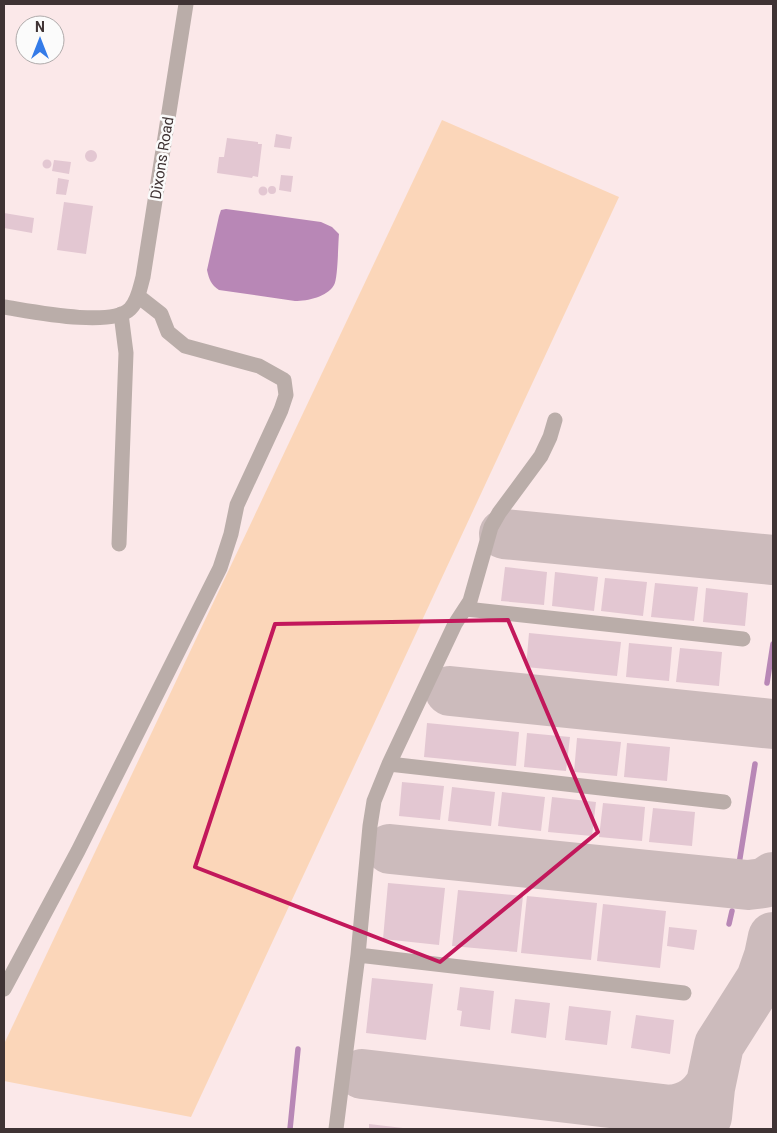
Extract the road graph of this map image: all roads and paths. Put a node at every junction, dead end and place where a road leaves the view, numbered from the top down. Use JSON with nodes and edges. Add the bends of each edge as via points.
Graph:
{"nodes":[{"id":1,"x":186,"y":4,"type":"edge"},
{"id":2,"x":138,"y":296,"type":"junction"},
{"id":3,"x":4,"y":307,"type":"edge"},
{"id":4,"x":125,"y":312,"type":"junction"},
{"id":5,"x":555,"y":420,"type":"dead end"},
{"id":6,"x":119,"y":544,"type":"dead end"},
{"id":7,"x":466,"y":609,"type":"junction"},
{"id":8,"x":743,"y":639,"type":"dead end"},
{"id":9,"x":389,"y":764,"type":"junction"},
{"id":10,"x":724,"y":802,"type":"dead end"},
{"id":11,"x":358,"y":955,"type":"junction"},
{"id":12,"x":4,"y":989,"type":"edge"},
{"id":13,"x":684,"y":993,"type":"dead end"},
{"id":14,"x":336,"y":1129,"type":"edge"}],
"edges":[{"from":1,"to":2,"type":"street","name":"Dixons Road"},
{"from":2,"to":4,"type":"street","name":"Dixons Road"},
{"from":2,"to":12,"type":"street","via":[[161,314],[168,332],[186,346],[259,366],[284,380],[286,394],[237,505],[220,568],[78,851]]},
{"from":3,"to":4,"type":"street","via":[[81,318]]},
{"from":4,"to":6,"type":"street"},
{"from":5,"to":7,"type":"street","via":[[541,456],[491,527]]},
{"from":7,"to":8,"type":"street"},
{"from":7,"to":9,"type":"street","via":[[455,624]]},
{"from":9,"to":10,"type":"street"},
{"from":9,"to":11,"type":"street","via":[[374,802],[370,826]]},
{"from":11,"to":13,"type":"street"},
{"from":11,"to":14,"type":"street"}]}
